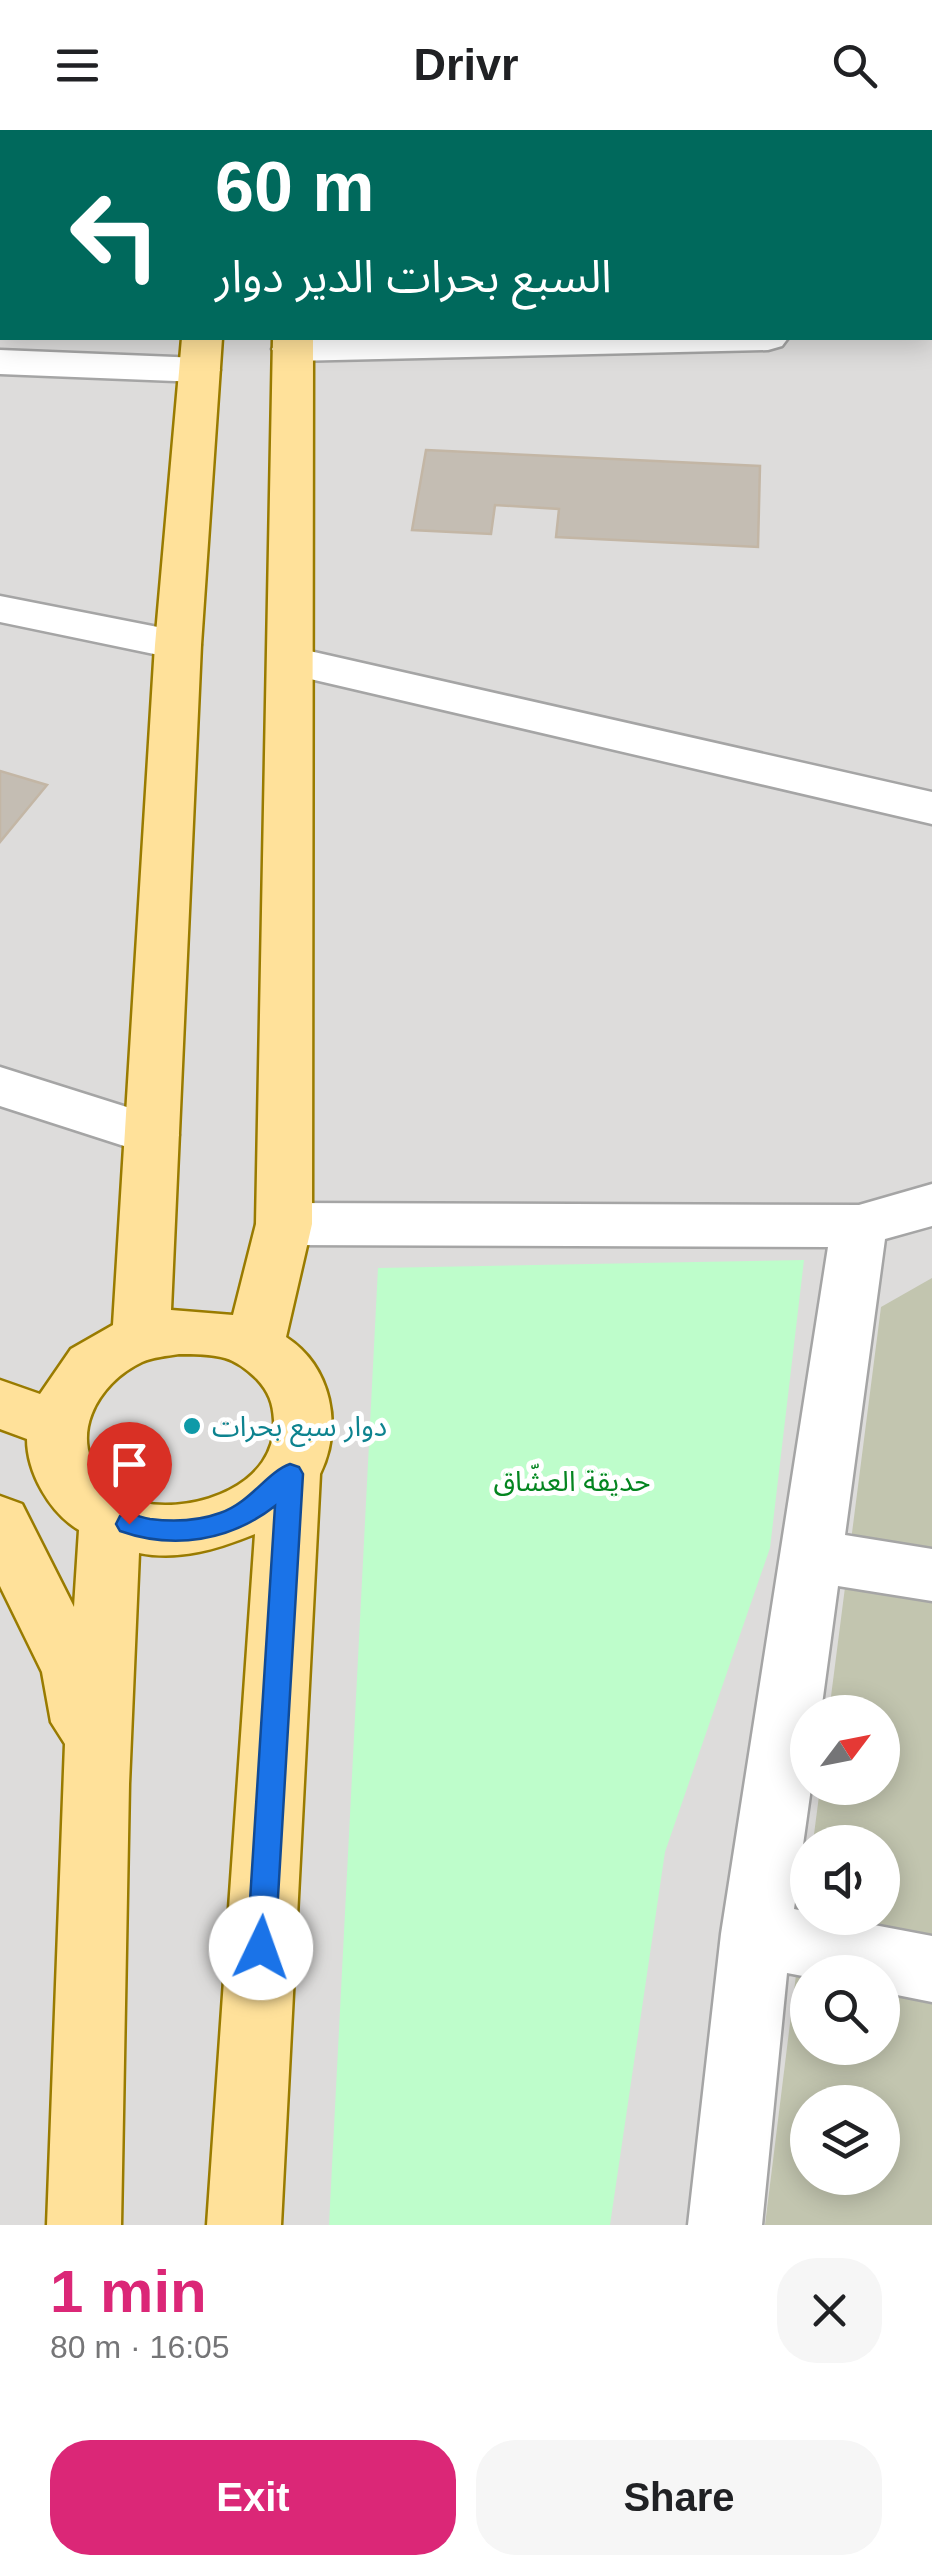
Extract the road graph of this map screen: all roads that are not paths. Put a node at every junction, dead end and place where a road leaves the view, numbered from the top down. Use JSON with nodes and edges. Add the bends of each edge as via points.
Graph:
{"nodes":[{"id":1,"x":629,"y":340,"type":"edge"},
{"id":2,"x":559,"y":341,"type":"edge"},
{"id":3,"x":293,"y":343,"type":"edge"},
{"id":4,"x":201,"y":354,"type":"edge"},
{"id":5,"x":0,"y":362,"type":"edge"},
{"id":6,"x":0,"y":608,"type":"edge"},
{"id":7,"x":178,"y":644,"type":"junction"},
{"id":8,"x":292,"y":660,"type":"junction"},
{"id":9,"x":932,"y":808,"type":"edge"},
{"id":10,"x":0,"y":1086,"type":"edge"},
{"id":11,"x":152,"y":1135,"type":"junction"},
{"id":12,"x":932,"y":1205,"type":"edge"},
{"id":13,"x":284,"y":1224,"type":"junction"},
{"id":14,"x":859,"y":1226,"type":"junction"},
{"id":15,"x":140,"y":1338,"type":"junction"},
{"id":16,"x":254,"y":1346,"type":"junction"},
{"id":17,"x":0,"y":1404,"type":"edge"},
{"id":18,"x":56,"y":1426,"type":"junction"},
{"id":19,"x":290,"y":1474,"type":"junction"},
{"id":20,"x":0,"y":1486,"type":"edge"},
{"id":21,"x":101,"y":1512,"type":"junction"},
{"id":22,"x":0,"y":1522,"type":"edge"},
{"id":23,"x":813,"y":1556,"type":"junction"},
{"id":24,"x":932,"y":1575,"type":"edge"},
{"id":25,"x":96,"y":1784,"type":"junction"},
{"id":26,"x":756,"y":1934,"type":"junction"},
{"id":27,"x":932,"y":1969,"type":"edge"},
{"id":28,"x":84,"y":2225,"type":"edge"},
{"id":29,"x":244,"y":2225,"type":"edge"},
{"id":30,"x":725,"y":2225,"type":"edge"}],
"edges":[{"from":1,"to":2,"type":"street"},
{"from":2,"to":3,"type":"street"},
{"from":3,"to":8,"type":"main road"},
{"from":4,"to":5,"type":"street"},
{"from":4,"to":7,"type":"main road"},
{"from":6,"to":7,"type":"street"},
{"from":7,"to":11,"type":"main road"},
{"from":8,"to":9,"type":"street"},
{"from":8,"to":13,"type":"main road"},
{"from":10,"to":11,"type":"street"},
{"from":11,"to":15,"type":"main road"},
{"from":12,"to":14,"type":"street"},
{"from":13,"to":14,"type":"street"},
{"from":13,"to":16,"type":"main road"},
{"from":14,"to":23,"type":"street"},
{"from":15,"to":16,"type":"main road","via":[[179,1330],[218,1333]]},
{"from":15,"to":18,"type":"main road","via":[[84,1373]]},
{"from":16,"to":19,"type":"main road","via":[[298,1388],[306,1416],[304,1446]]},
{"from":17,"to":18,"type":"main road"},
{"from":18,"to":21,"type":"main road","via":[[58,1456],[70,1484]]},
{"from":19,"to":21,"type":"main road","via":[[264,1501],[230,1521],[189,1531],[148,1530]]},
{"from":19,"to":29,"type":"main road"},
{"from":20,"to":21,"type":"main road"},
{"from":21,"to":25,"type":"main road"},
{"from":22,"to":25,"type":"main road","via":[[74,1672]]},
{"from":23,"to":24,"type":"street"},
{"from":23,"to":26,"type":"street"},
{"from":25,"to":28,"type":"main road"},
{"from":26,"to":27,"type":"street"},
{"from":26,"to":30,"type":"street"}]}
